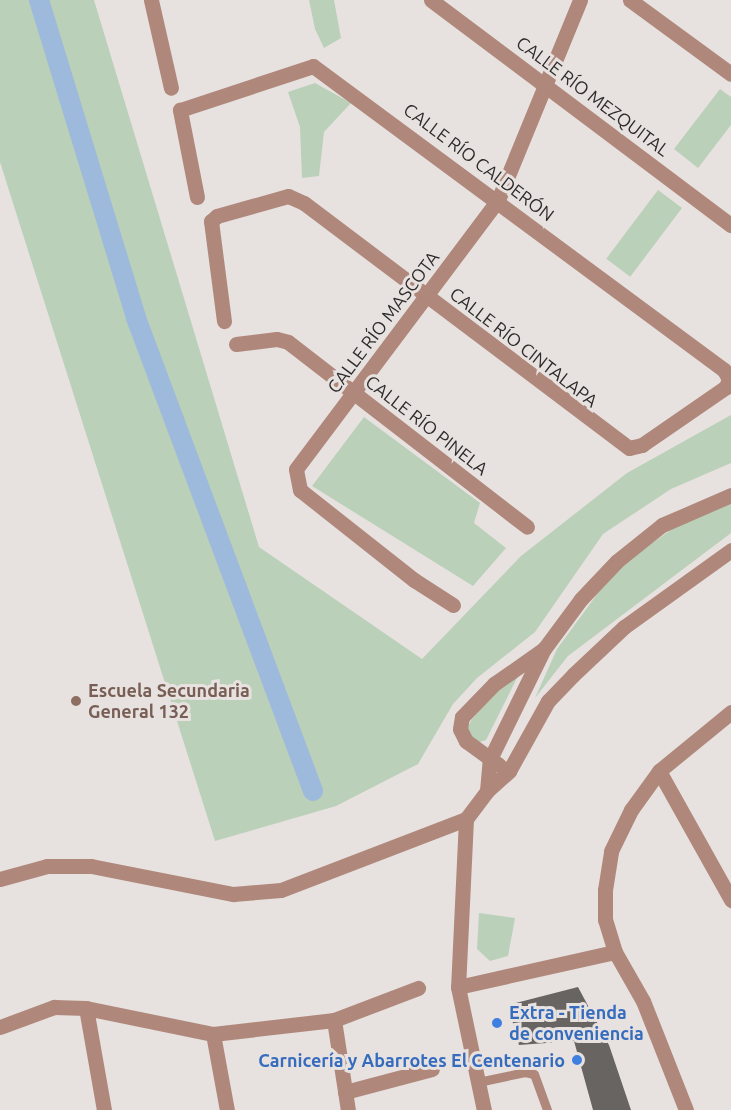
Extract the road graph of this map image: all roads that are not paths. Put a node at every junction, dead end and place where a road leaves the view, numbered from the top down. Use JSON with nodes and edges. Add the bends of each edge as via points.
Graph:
{"nodes":[{"id":1,"x":151,"y":0,"type":"edge"},
{"id":2,"x":431,"y":0,"type":"edge"},
{"id":3,"x":580,"y":0,"type":"edge"},
{"id":4,"x":630,"y":0,"type":"edge"},
{"id":5,"x":731,"y":74,"type":"edge"},
{"id":6,"x":547,"y":85,"type":"junction"},
{"id":7,"x":171,"y":88,"type":"dead end"},
{"id":8,"x":197,"y":196,"type":"dead end"},
{"id":9,"x":498,"y":200,"type":"junction"},
{"id":10,"x":731,"y":225,"type":"edge"},
{"id":11,"x":428,"y":297,"type":"junction"},
{"id":12,"x":224,"y":321,"type":"dead end"},
{"id":13,"x":236,"y":344,"type":"dead end"},
{"id":14,"x":354,"y":392,"type":"junction"},
{"id":15,"x":629,"y":448,"type":"joint"},
{"id":16,"x":731,"y":495,"type":"edge"},
{"id":17,"x":527,"y":527,"type":"dead end"},
{"id":18,"x":731,"y":550,"type":"edge"},
{"id":19,"x":453,"y":605,"type":"dead end"},
{"id":20,"x":544,"y":649,"type":"junction"},
{"id":21,"x":731,"y":712,"type":"edge"},
{"id":22,"x":490,"y":759,"type":"junction"},
{"id":23,"x":509,"y":771,"type":"junction"},
{"id":24,"x":658,"y":771,"type":"junction"},
{"id":25,"x":487,"y":791,"type":"junction"},
{"id":26,"x":466,"y":819,"type":"junction"},
{"id":27,"x":0,"y":879,"type":"edge"},
{"id":28,"x":731,"y":900,"type":"edge"},
{"id":29,"x":615,"y":952,"type":"junction"},
{"id":30,"x":458,"y":987,"type":"junction"},
{"id":31,"x":418,"y":988,"type":"dead end"},
{"id":32,"x":86,"y":1008,"type":"junction"},
{"id":33,"x":334,"y":1020,"type":"junction"},
{"id":34,"x":0,"y":1027,"type":"edge"},
{"id":35,"x":213,"y":1034,"type":"junction"},
{"id":36,"x":432,"y":1069,"type":"dead end"},
{"id":37,"x":478,"y":1082,"type":"junction"},
{"id":38,"x":345,"y":1092,"type":"junction"},
{"id":39,"x":104,"y":1110,"type":"edge"},
{"id":40,"x":227,"y":1110,"type":"edge"},
{"id":41,"x":348,"y":1110,"type":"edge"},
{"id":42,"x":484,"y":1110,"type":"edge"},
{"id":43,"x":547,"y":1110,"type":"edge"},
{"id":44,"x":686,"y":1110,"type":"edge"}],
"edges":[{"from":1,"to":7,"type":"street"},
{"from":2,"to":6,"type":"street","name":"CALLE RÍO MEZQUITAL"},
{"from":3,"to":6,"type":"street","name":"CALLE RÍO MASCOTA"},
{"from":4,"to":5,"type":"street"},
{"from":6,"to":9,"type":"street","name":"CALLE RÍO MASCOTA"},
{"from":6,"to":10,"type":"street","name":"CALLE RÍO MEZQUITAL"},
{"from":8,"to":9,"type":"street","name":"CALLE RÍO CALDERÓN","via":[[180,110],[313,66]]},
{"from":9,"to":11,"type":"street","name":"CALLE RÍO MASCOTA"},
{"from":9,"to":15,"type":"street","name":"CALLE RÍO CALDERÓN","via":[[724,370],[729,379],[726,387],[642,445]]},
{"from":11,"to":12,"type":"street","name":"CALLE RÍO CINTALAPA","via":[[304,203],[288,196],[211,221]]},
{"from":11,"to":14,"type":"street","name":"CALLE RÍO MASCOTA"},
{"from":11,"to":15,"type":"street","name":"CALLE RÍO CINTALAPA"},
{"from":13,"to":14,"type":"street","name":"CALLE RÍO PINELA","via":[[277,339],[288,342]]},
{"from":14,"to":17,"type":"street","name":"CALLE RÍO PINELA"},
{"from":14,"to":19,"type":"street","name":"CALLE RÍO MASCOTA","via":[[296,469],[295,481],[300,490],[414,580]]},
{"from":16,"to":20,"type":"street","via":[[662,525],[617,561],[581,599]]},
{"from":18,"to":23,"type":"street","via":[[624,627],[573,675],[548,701]]},
{"from":20,"to":22,"type":"street"},
{"from":20,"to":22,"type":"street","via":[[507,673],[462,717],[460,729],[465,741]]},
{"from":21,"to":24,"type":"street"},
{"from":22,"to":23,"type":"street"},
{"from":22,"to":25,"type":"street"},
{"from":23,"to":25,"type":"street"},
{"from":24,"to":28,"type":"street"},
{"from":24,"to":29,"type":"street","via":[[631,810],[611,851],[604,890],[605,920]]},
{"from":25,"to":26,"type":"street"},
{"from":26,"to":27,"type":"street","via":[[281,890],[234,894],[91,866],[47,866]]},
{"from":26,"to":30,"type":"street"},
{"from":29,"to":30,"type":"street"},
{"from":29,"to":44,"type":"street","via":[[643,1001]]},
{"from":30,"to":37,"type":"street"},
{"from":31,"to":33,"type":"street"},
{"from":32,"to":34,"type":"street","via":[[54,1007]]},
{"from":32,"to":35,"type":"street"},
{"from":32,"to":39,"type":"street"},
{"from":33,"to":35,"type":"street"},
{"from":33,"to":38,"type":"street"},
{"from":35,"to":40,"type":"street"},
{"from":36,"to":38,"type":"street"},
{"from":37,"to":42,"type":"street"},
{"from":37,"to":43,"type":"lane","via":[[525,1072],[534,1074]]},
{"from":38,"to":41,"type":"street"}]}
